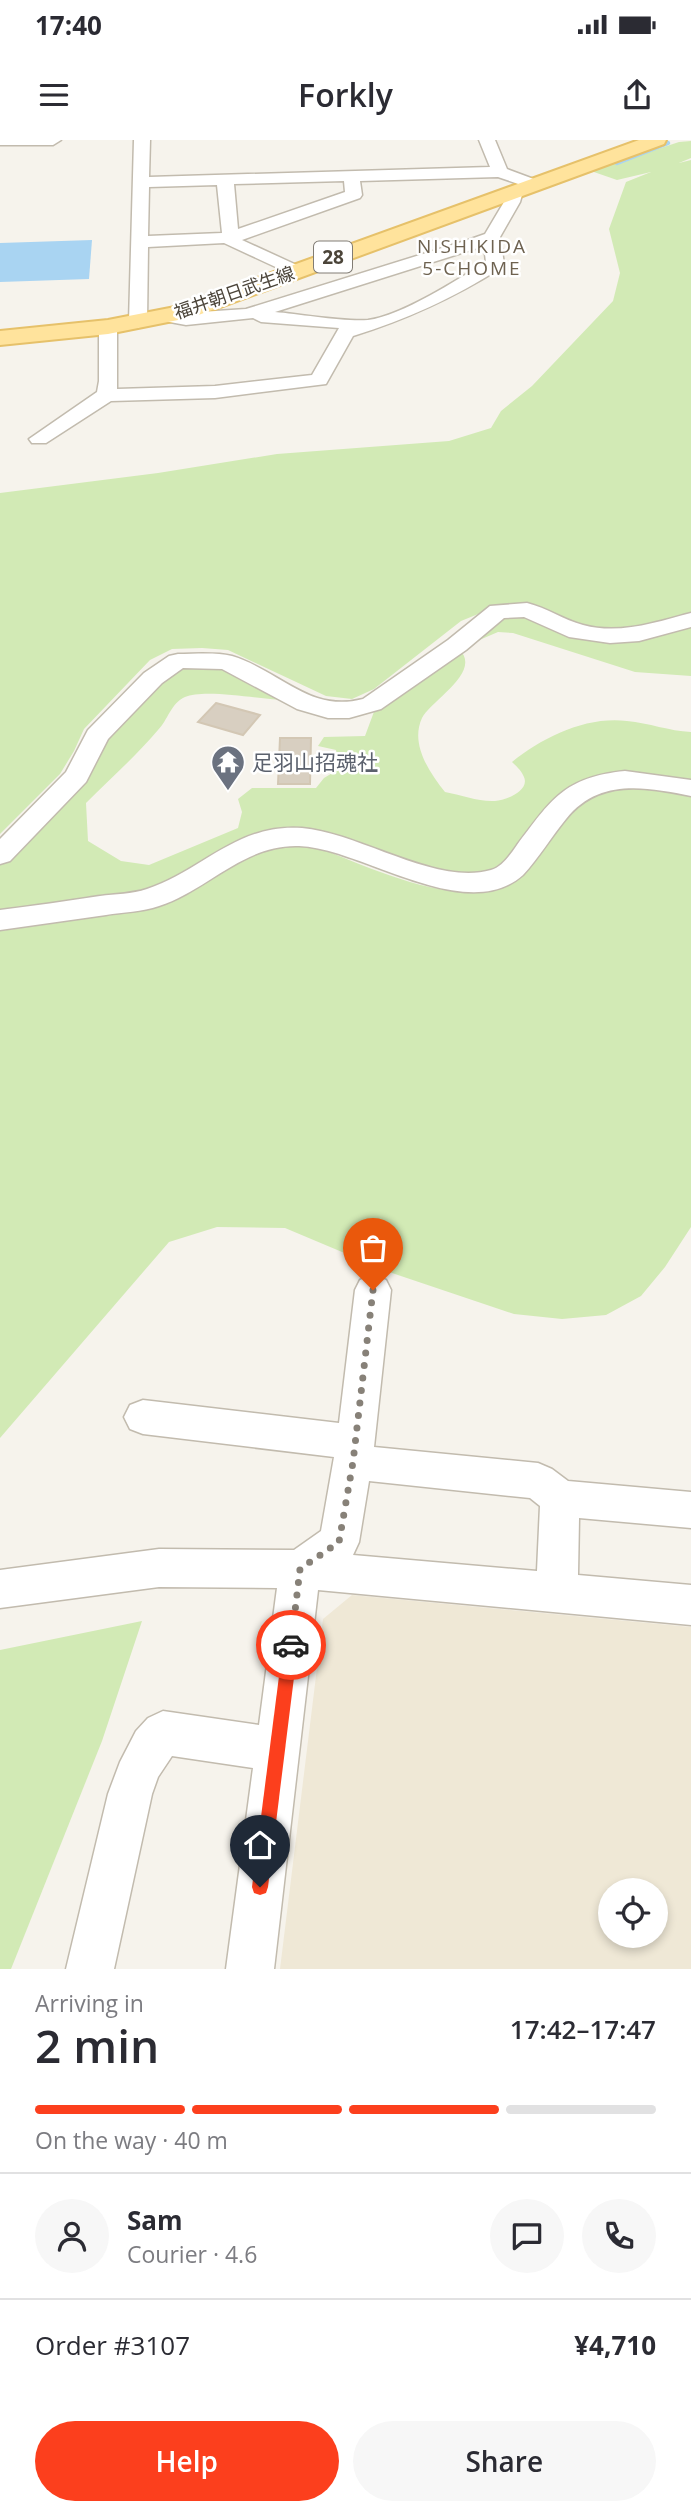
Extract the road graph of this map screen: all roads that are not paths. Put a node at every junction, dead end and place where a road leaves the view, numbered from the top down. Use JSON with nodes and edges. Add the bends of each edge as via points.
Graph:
{"nodes":[{"id":1,"x":0,"y":140,"type":"edge"},
{"id":2,"x":53,"y":140,"type":"edge"},
{"id":3,"x":142,"y":140,"type":"edge"},
{"id":4,"x":487,"y":140,"type":"edge"},
{"id":5,"x":657,"y":140,"type":"edge"},
{"id":6,"x":500,"y":172,"type":"junction"},
{"id":7,"x":351,"y":176,"type":"junction"},
{"id":8,"x":225,"y":180,"type":"junction"},
{"id":9,"x":141,"y":182,"type":"junction"},
{"id":10,"x":524,"y":187,"type":"junction"},
{"id":11,"x":491,"y":237,"type":"junction"},
{"id":12,"x":230,"y":238,"type":"junction"},
{"id":13,"x":140,"y":242,"type":"junction"},
{"id":14,"x":295,"y":271,"type":"junction"},
{"id":15,"x":248,"y":314,"type":"junction"},
{"id":16,"x":166,"y":316,"type":"junction"},
{"id":17,"x":138,"y":322,"type":"junction"},
{"id":18,"x":364,"y":325,"type":"junction"},
{"id":19,"x":108,"y":327,"type":"junction"},
{"id":20,"x":0,"y":338,"type":"edge"},
{"id":21,"x":106,"y":395,"type":"junction"},
{"id":22,"x":39,"y":439,"type":"dead end"},
{"id":23,"x":691,"y":620,"type":"edge"},
{"id":24,"x":691,"y":788,"type":"edge"},
{"id":25,"x":0,"y":855,"type":"edge"},
{"id":26,"x":0,"y":920,"type":"edge"},
{"id":27,"x":373,"y":1290,"type":"dead end"},
{"id":28,"x":143,"y":1417,"type":"dead end"},
{"id":29,"x":354,"y":1452,"type":"junction"},
{"id":30,"x":560,"y":1498,"type":"junction"},
{"id":31,"x":691,"y":1510,"type":"edge"},
{"id":32,"x":300,"y":1569,"type":"junction"},
{"id":33,"x":0,"y":1589,"type":"edge"},
{"id":34,"x":557,"y":1592,"type":"junction"},
{"id":35,"x":691,"y":1605,"type":"edge"},
{"id":36,"x":277,"y":1750,"type":"junction"},
{"id":37,"x":90,"y":1969,"type":"edge"},
{"id":38,"x":250,"y":1969,"type":"edge"}],
"edges":[{"from":1,"to":2,"type":"street"},
{"from":3,"to":9,"type":"street"},
{"from":4,"to":6,"type":"street"},
{"from":5,"to":10,"type":"main road","name":"福井朝日武生線","number":"28"},
{"from":6,"to":7,"type":"street"},
{"from":6,"to":10,"type":"street"},
{"from":7,"to":8,"type":"street"},
{"from":7,"to":12,"type":"street","via":[[354,195]]},
{"from":8,"to":9,"type":"street"},
{"from":8,"to":12,"type":"street"},
{"from":9,"to":13,"type":"street"},
{"from":10,"to":11,"type":"street"},
{"from":10,"to":14,"type":"main road","name":"福井朝日武生線","number":"28"},
{"from":11,"to":15,"type":"street"},
{"from":11,"to":18,"type":"street","via":[[495,264],[396,317]]},
{"from":12,"to":13,"type":"street"},
{"from":12,"to":14,"type":"street"},
{"from":13,"to":17,"type":"street"},
{"from":14,"to":16,"type":"main road","name":"福井朝日武生線","number":"28"},
{"from":15,"to":16,"type":"street"},
{"from":15,"to":18,"type":"street"},
{"from":16,"to":17,"type":"main road","name":"福井朝日武生線","number":"28"},
{"from":17,"to":19,"type":"main road","name":"福井朝日武生線","number":"28"},
{"from":18,"to":21,"type":"street","via":[[340,339],[319,380],[215,392]]},
{"from":19,"to":20,"type":"main road","name":"福井朝日武生線","number":"28"},
{"from":19,"to":21,"type":"street"},
{"from":21,"to":22,"type":"street"},
{"from":23,"to":25,"type":"street","via":[[639,634],[610,635],[578,632],[527,610],[498,611],[372,704],[349,709],[306,704],[225,662],[169,664],[97,736],[76,776]]},
{"from":24,"to":26,"type":"street","via":[[641,779],[610,781],[580,792],[566,801],[519,862],[501,877],[485,881],[452,881],[316,838],[276,838],[243,846],[173,890],[150,899]]},
{"from":27,"to":29,"type":"street"},
{"from":28,"to":29,"type":"street"},
{"from":29,"to":30,"type":"street","via":[[538,1482]]},
{"from":29,"to":32,"type":"street","via":[[339,1542]]},
{"from":30,"to":31,"type":"street"},
{"from":30,"to":34,"type":"street"},
{"from":32,"to":33,"type":"street","via":[[159,1568]]},
{"from":32,"to":34,"type":"street"},
{"from":32,"to":36,"type":"street"},
{"from":34,"to":35,"type":"street"},
{"from":36,"to":37,"type":"street","via":[[163,1733],[150,1747],[131,1786]]},
{"from":36,"to":38,"type":"street"}]}
